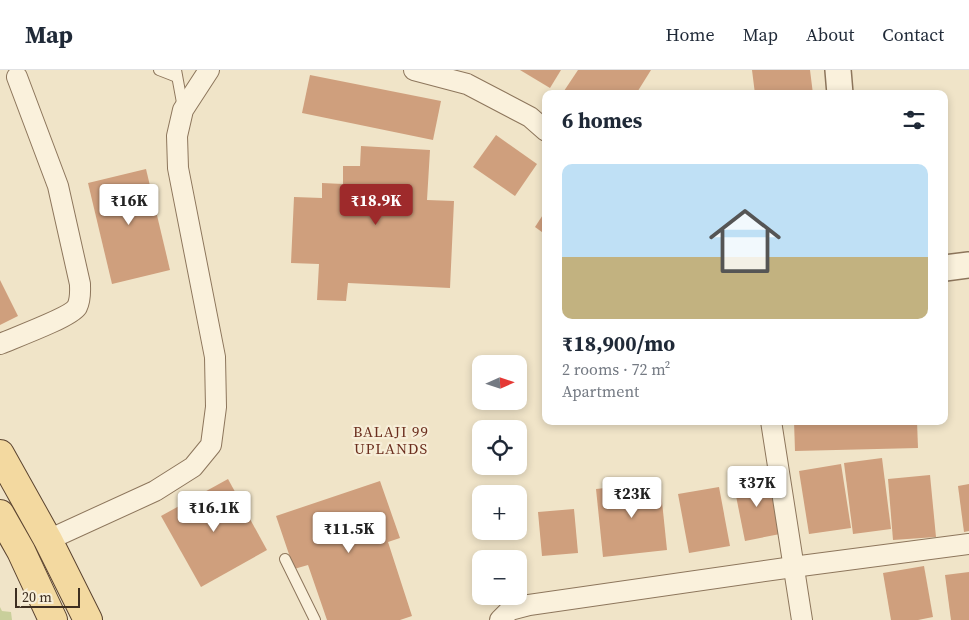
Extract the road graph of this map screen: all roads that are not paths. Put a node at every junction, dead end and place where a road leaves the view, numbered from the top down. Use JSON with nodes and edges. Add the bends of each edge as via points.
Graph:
{"nodes":[{"id":1,"x":159,"y":70,"type":"edge"},
{"id":2,"x":209,"y":70,"type":"edge"},
{"id":3,"x":414,"y":70,"type":"edge"},
{"id":4,"x":838,"y":70,"type":"edge"},
{"id":5,"x":176,"y":74,"type":"edge"},
{"id":6,"x":17,"y":77,"type":"dead end"},
{"id":7,"x":840,"y":90,"type":"edge"},
{"id":8,"x":183,"y":110,"type":"junction"},
{"id":9,"x":542,"y":128,"type":"edge"},
{"id":10,"x":969,"y":266,"type":"edge"},
{"id":11,"x":948,"y":268,"type":"edge"},
{"id":12,"x":0,"y":344,"type":"edge"},
{"id":13,"x":772,"y":425,"type":"edge"},
{"id":14,"x":0,"y":454,"type":"edge"},
{"id":15,"x":0,"y":514,"type":"edge"},
{"id":16,"x":48,"y":540,"type":"junction"},
{"id":17,"x":969,"y":544,"type":"edge"},
{"id":18,"x":285,"y":559,"type":"dead end"},
{"id":19,"x":794,"y":567,"type":"junction"},
{"id":20,"x":53,"y":620,"type":"edge"},
{"id":21,"x":88,"y":620,"type":"edge"},
{"id":22,"x":315,"y":620,"type":"edge"},
{"id":23,"x":500,"y":620,"type":"edge"},
{"id":24,"x":802,"y":620,"type":"edge"}],
"edges":[{"from":1,"to":5,"type":"lane"},
{"from":2,"to":8,"type":"street"},
{"from":3,"to":9,"type":"street","via":[[467,84],[530,117]]},
{"from":4,"to":7,"type":"street"},
{"from":5,"to":8,"type":"lane"},
{"from":6,"to":12,"type":"street","via":[[58,186],[80,284],[80,298],[76,309],[65,316]]},
{"from":8,"to":16,"type":"street","via":[[177,136],[178,168],[215,357],[216,407],[211,445],[193,467],[155,491]]},
{"from":10,"to":11,"type":"street"},
{"from":13,"to":19,"type":"street"},
{"from":14,"to":16,"type":"main road"},
{"from":15,"to":20,"type":"main road"},
{"from":16,"to":21,"type":"main road"},
{"from":17,"to":19,"type":"street"},
{"from":18,"to":22,"type":"lane"},
{"from":19,"to":23,"type":"street","via":[[528,605],[510,610]]},
{"from":19,"to":24,"type":"street"}]}
